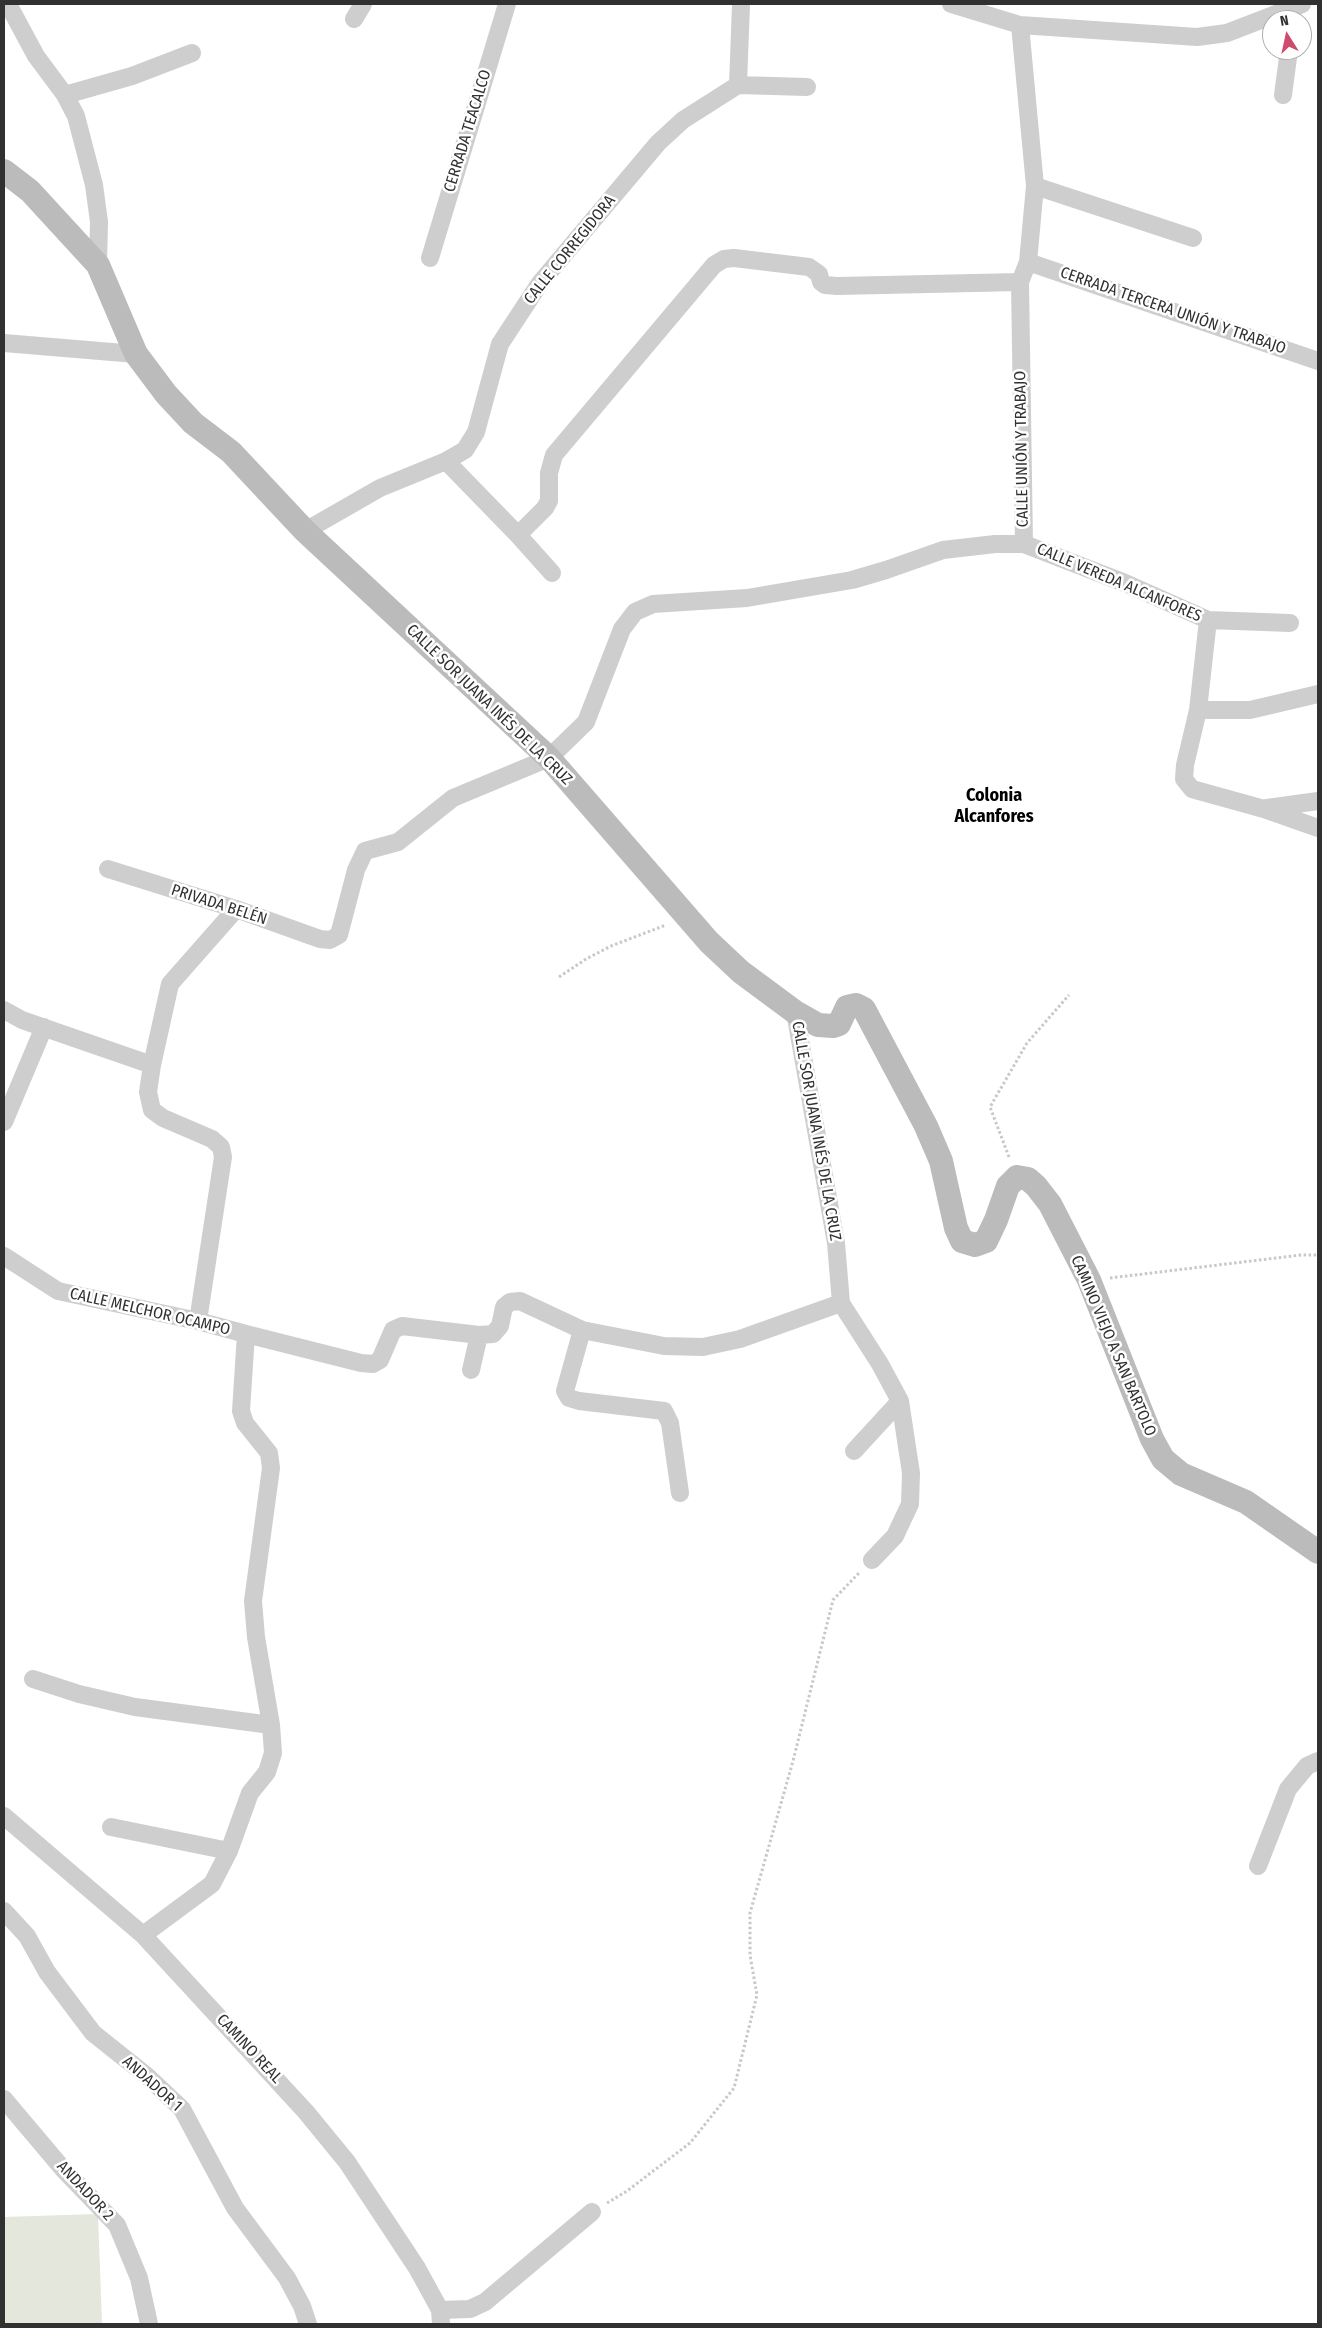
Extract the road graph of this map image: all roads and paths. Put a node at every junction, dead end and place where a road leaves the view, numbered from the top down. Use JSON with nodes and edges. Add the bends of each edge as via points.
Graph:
{"nodes":[{"id":1,"x":8,"y":4,"type":"edge"},
{"id":2,"x":363,"y":4,"type":"edge"},
{"id":3,"x":507,"y":4,"type":"edge"},
{"id":4,"x":741,"y":4,"type":"edge"},
{"id":5,"x":951,"y":4,"type":"edge"},
{"id":6,"x":974,"y":8,"type":"edge"},
{"id":7,"x":1262,"y":12,"type":"edge"},
{"id":8,"x":354,"y":19,"type":"dead end"},
{"id":9,"x":1020,"y":25,"type":"junction"},
{"id":10,"x":192,"y":53,"type":"dead end"},
{"id":11,"x":1288,"y":60,"type":"edge"},
{"id":12,"x":738,"y":85,"type":"junction"},
{"id":13,"x":807,"y":87,"type":"dead end"},
{"id":14,"x":65,"y":94,"type":"junction"},
{"id":15,"x":1284,"y":95,"type":"dead end"},
{"id":16,"x":4,"y":171,"type":"edge"},
{"id":17,"x":1034,"y":186,"type":"junction"},
{"id":18,"x":1193,"y":238,"type":"dead end"},
{"id":19,"x":430,"y":258,"type":"dead end"},
{"id":20,"x":1028,"y":262,"type":"junction"},
{"id":21,"x":98,"y":265,"type":"junction"},
{"id":22,"x":1020,"y":282,"type":"junction"},
{"id":23,"x":4,"y":343,"type":"edge"},
{"id":24,"x":136,"y":354,"type":"junction"},
{"id":25,"x":1318,"y":361,"type":"edge"},
{"id":26,"x":446,"y":461,"type":"junction"},
{"id":27,"x":305,"y":531,"type":"junction"},
{"id":28,"x":518,"y":535,"type":"junction"},
{"id":29,"x":1024,"y":544,"type":"junction"},
{"id":30,"x":552,"y":573,"type":"dead end"},
{"id":31,"x":1208,"y":620,"type":"junction"},
{"id":32,"x":1290,"y":623,"type":"dead end"},
{"id":33,"x":1318,"y":694,"type":"edge"},
{"id":34,"x":1198,"y":710,"type":"junction"},
{"id":35,"x":549,"y":758,"type":"junction"},
{"id":36,"x":1318,"y":801,"type":"edge"},
{"id":37,"x":1264,"y":808,"type":"junction"},
{"id":38,"x":1318,"y":828,"type":"edge"},
{"id":39,"x":108,"y":869,"type":"dead end"},
{"id":40,"x":236,"y":909,"type":"junction"},
{"id":41,"x":688,"y":917,"type":"junction"},
{"id":42,"x":559,"y":977,"type":"dead end"},
{"id":43,"x":1069,"y":995,"type":"dead end"},
{"id":44,"x":4,"y":1010,"type":"edge"},
{"id":45,"x":795,"y":1012,"type":"junction"},
{"id":46,"x":44,"y":1027,"type":"junction"},
{"id":47,"x":152,"y":1065,"type":"junction"},
{"id":48,"x":4,"y":1122,"type":"edge"},
{"id":49,"x":1017,"y":1177,"type":"junction"},
{"id":50,"x":1318,"y":1255,"type":"edge"},
{"id":51,"x":4,"y":1256,"type":"edge"},
{"id":52,"x":1089,"y":1280,"type":"junction"},
{"id":53,"x":841,"y":1303,"type":"junction"},
{"id":54,"x":198,"y":1321,"type":"junction"},
{"id":55,"x":582,"y":1330,"type":"junction"},
{"id":56,"x":246,"y":1334,"type":"junction"},
{"id":57,"x":479,"y":1335,"type":"junction"},
{"id":58,"x":471,"y":1370,"type":"dead end"},
{"id":59,"x":900,"y":1401,"type":"junction"},
{"id":60,"x":854,"y":1451,"type":"dead end"},
{"id":61,"x":680,"y":1493,"type":"dead end"},
{"id":62,"x":1318,"y":1552,"type":"edge"},
{"id":63,"x":872,"y":1560,"type":"joint"},
{"id":64,"x":33,"y":1679,"type":"dead end"},
{"id":65,"x":271,"y":1725,"type":"junction"},
{"id":66,"x":1318,"y":1761,"type":"edge"},
{"id":67,"x":4,"y":1816,"type":"edge"},
{"id":68,"x":111,"y":1827,"type":"dead end"},
{"id":69,"x":229,"y":1851,"type":"junction"},
{"id":70,"x":1258,"y":1866,"type":"dead end"},
{"id":71,"x":4,"y":1911,"type":"edge"},
{"id":72,"x":143,"y":1935,"type":"junction"},
{"id":73,"x":4,"y":2099,"type":"edge"},
{"id":74,"x":592,"y":2212,"type":"joint"},
{"id":75,"x":440,"y":2317,"type":"edge"},
{"id":76,"x":149,"y":2324,"type":"edge"},
{"id":77,"x":308,"y":2324,"type":"edge"}],
"edges":[{"from":1,"to":14,"type":"street","via":[[36,56]]},
{"from":2,"to":8,"type":"street"},
{"from":3,"to":19,"type":"street","name":"CERRADA TEACALCO"},
{"from":4,"to":12,"type":"street"},
{"from":5,"to":6,"type":"street"},
{"from":6,"to":9,"type":"street"},
{"from":7,"to":9,"type":"street","via":[[1226,33],[1197,37]]},
{"from":9,"to":17,"type":"street","name":"CALLE UNIÓN Y TRABAJO"},
{"from":10,"to":14,"type":"street","via":[[132,76]]},
{"from":11,"to":15,"type":"street"},
{"from":12,"to":13,"type":"street"},
{"from":12,"to":26,"type":"street","name":"CALLE CORREGIDORA","via":[[683,120],[658,142],[540,283],[500,344],[476,432],[464,450]]},
{"from":14,"to":21,"type":"street","via":[[76,116],[94,185],[99,222]]},
{"from":16,"to":21,"type":"street","name":"CALLE SOR JUANA INÉS DE LA CRUZ","via":[[30,191]]},
{"from":17,"to":18,"type":"street"},
{"from":17,"to":20,"type":"street","name":"CALLE UNIÓN Y TRABAJO"},
{"from":20,"to":22,"type":"street","name":"CALLE UNIÓN Y TRABAJO"},
{"from":20,"to":25,"type":"street","name":"CERRADA TERCERA UNIÓN Y TRABAJO"},
{"from":21,"to":24,"type":"street","name":"CALLE SOR JUANA INÉS DE LA CRUZ"},
{"from":22,"to":28,"type":"street","via":[[825,286],[819,274],[808,267],[743,259],[724,260],[714,265],[554,455],[549,473],[549,501]]},
{"from":22,"to":29,"type":"street","name":"CALLE UNIÓN Y TRABAJO"},
{"from":23,"to":24,"type":"street"},
{"from":24,"to":27,"type":"street","name":"CALLE SOR JUANA INÉS DE LA CRUZ","via":[[193,423],[232,452]]},
{"from":26,"to":27,"type":"street","name":"CALLE CORREGIDORA","via":[[380,488]]},
{"from":26,"to":28,"type":"street"},
{"from":27,"to":35,"type":"street","name":"CALLE SOR JUANA INÉS DE LA CRUZ"},
{"from":28,"to":30,"type":"street"},
{"from":29,"to":31,"type":"street","name":"CALLE VEREDA ALCANFORES","via":[[1125,583]]},
{"from":29,"to":35,"type":"street","name":"CALLE UNIÓN Y TRABAJO","via":[[943,550],[852,580],[747,598],[653,604],[635,612],[622,629],[586,722]]},
{"from":31,"to":32,"type":"street"},
{"from":31,"to":34,"type":"street","name":"CALLE VEREDA ALCANFORES"},
{"from":33,"to":34,"type":"street","via":[[1250,710]]},
{"from":34,"to":37,"type":"street","name":"CALLE VEREDA ALCANFORES","via":[[1184,779],[1192,789]]},
{"from":35,"to":40,"type":"street","name":"PRIVADA BELÉN","via":[[453,798],[398,842],[365,851],[356,870],[339,934],[330,940]]},
{"from":35,"to":41,"type":"street","name":"CALLE SOR JUANA INÉS DE LA CRUZ"},
{"from":36,"to":37,"type":"street"},
{"from":37,"to":38,"type":"street","name":"CALLE VEREDA ALCANFORES"},
{"from":39,"to":40,"type":"street","name":"PRIVADA BELÉN"},
{"from":40,"to":47,"type":"street","via":[[170,984]]},
{"from":41,"to":42,"type":"path","via":[[611,946]]},
{"from":41,"to":45,"type":"street","name":"CALLE SOR JUANA INÉS DE LA CRUZ","via":[[741,972]]},
{"from":43,"to":49,"type":"path","via":[[1027,1043],[990,1107]]},
{"from":44,"to":46,"type":"street"},
{"from":45,"to":49,"type":"street","via":[[818,1025],[833,1026],[839,1024],[847,1007],[864,1009],[941,1161],[956,1228],[962,1241],[975,1245],[986,1241],[1008,1186]]},
{"from":45,"to":53,"type":"street","name":"CALLE SOR JUANA INÉS DE LA CRUZ","via":[[836,1243]]},
{"from":46,"to":47,"type":"street"},
{"from":46,"to":48,"type":"street"},
{"from":47,"to":54,"type":"street","via":[[148,1092],[152,1110],[212,1139],[220,1147],[223,1157]]},
{"from":49,"to":52,"type":"street","name":"CAMINO VIEJO A SAN BARTOLO","via":[[1028,1179],[1050,1204]]},
{"from":50,"to":52,"type":"path"},
{"from":51,"to":54,"type":"street","name":"CALLE MELCHOR OCAMPO","via":[[58,1292]]},
{"from":52,"to":62,"type":"street","name":"CAMINO VIEJO A SAN BARTOLO","via":[[1152,1439],[1163,1459],[1181,1474],[1246,1502]]},
{"from":53,"to":55,"type":"street","via":[[740,1339],[703,1347],[664,1346]]},
{"from":53,"to":59,"type":"street"},
{"from":54,"to":56,"type":"street","name":"CALLE MELCHOR OCAMPO"},
{"from":55,"to":57,"type":"street","via":[[520,1301],[510,1302],[504,1307],[500,1326],[493,1334]]},
{"from":55,"to":61,"type":"street","via":[[565,1391],[569,1398],[664,1412],[670,1423]]},
{"from":56,"to":57,"type":"street","name":"CALLE MELCHOR OCAMPO","via":[[373,1364],[380,1360],[393,1330],[402,1326]]},
{"from":56,"to":65,"type":"street","name":"CALLE MELCHOR OCAMPO","via":[[241,1411],[245,1423],[269,1453],[271,1468],[253,1601]]},
{"from":57,"to":58,"type":"street"},
{"from":59,"to":60,"type":"street"},
{"from":59,"to":63,"type":"street","via":[[912,1473],[910,1504],[895,1536]]},
{"from":63,"to":74,"type":"path","via":[[833,1600],[750,1914],[750,1955],[758,1995],[734,2088],[690,2143],[627,2191]]},
{"from":64,"to":65,"type":"street","via":[[135,1707]]},
{"from":65,"to":69,"type":"street","name":"CALLE MELCHOR OCAMPO","via":[[273,1753],[267,1772],[250,1793]]},
{"from":66,"to":70,"type":"street","via":[[1307,1766],[1288,1788]]},
{"from":67,"to":72,"type":"street","name":"CAMINO REAL"},
{"from":68,"to":69,"type":"street"},
{"from":69,"to":72,"type":"street","name":"CALLE MELCHOR OCAMPO","via":[[212,1884]]},
{"from":71,"to":77,"type":"street","name":"ANDADOR 1","via":[[27,1936],[47,1972],[93,2033],[182,2109],[235,2208],[288,2278]]},
{"from":72,"to":75,"type":"street","name":"CAMINO REAL","via":[[306,2112],[347,2162],[417,2268]]},
{"from":73,"to":76,"type":"street","name":"ANDADOR 2","via":[[63,2169],[117,2225],[139,2278]]},
{"from":74,"to":75,"type":"street","via":[[485,2302]]}]}
